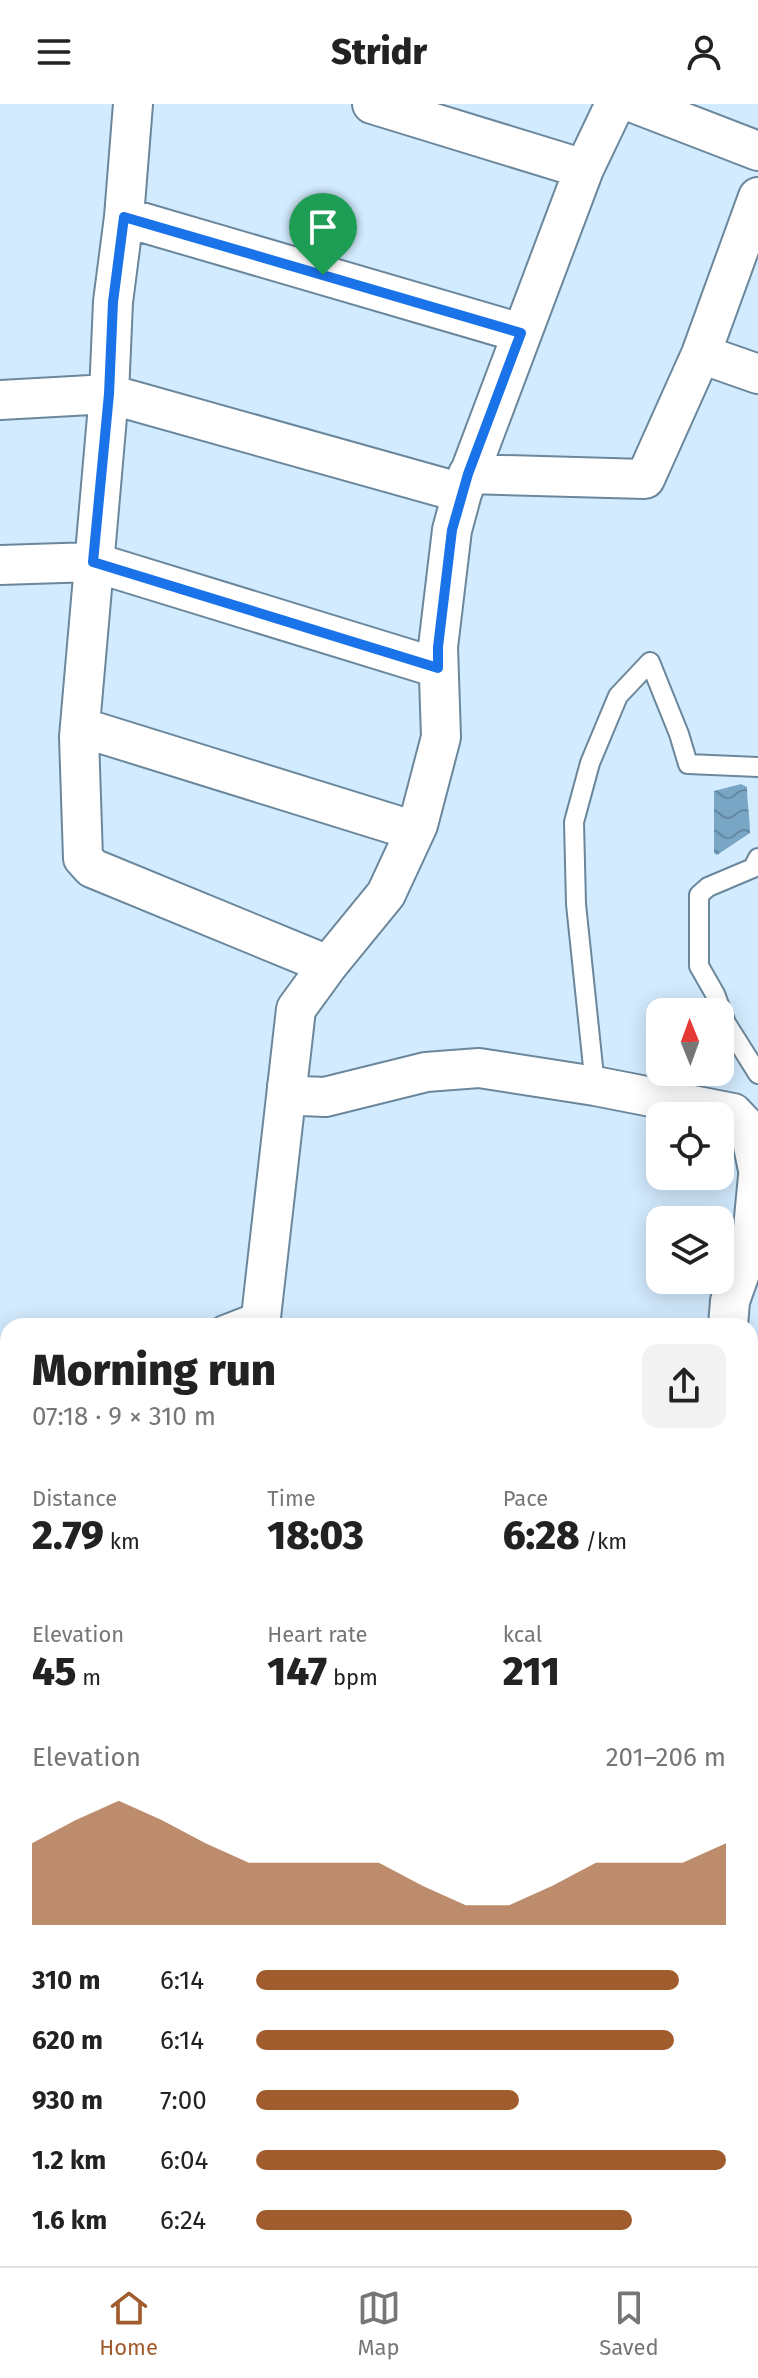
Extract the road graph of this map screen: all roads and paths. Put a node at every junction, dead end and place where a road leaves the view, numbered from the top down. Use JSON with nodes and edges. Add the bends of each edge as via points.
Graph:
{"nodes":[{"id":1,"x":133,"y":104,"type":"edge"},
{"id":2,"x":372,"y":104,"type":"edge"},
{"id":3,"x":615,"y":104,"type":"edge"},
{"id":4,"x":636,"y":104,"type":"edge"},
{"id":5,"x":758,"y":151,"type":"edge"},
{"id":6,"x":584,"y":169,"type":"junction"},
{"id":7,"x":758,"y":197,"type":"edge"},
{"id":8,"x":124,"y":217,"type":"junction"},
{"id":9,"x":521,"y":333,"type":"junction"},
{"id":10,"x":701,"y":354,"type":"junction"},
{"id":11,"x":758,"y":374,"type":"edge"},
{"id":12,"x":109,"y":394,"type":"junction"},
{"id":13,"x":0,"y":400,"type":"edge"},
{"id":14,"x":465,"y":484,"type":"junction"},
{"id":15,"x":93,"y":562,"type":"junction"},
{"id":16,"x":0,"y":565,"type":"edge"},
{"id":17,"x":438,"y":668,"type":"junction"},
{"id":18,"x":80,"y":727,"type":"junction"},
{"id":19,"x":758,"y":767,"type":"edge"},
{"id":20,"x":415,"y":831,"type":"junction"},
{"id":21,"x":758,"y":858,"type":"edge"},
{"id":22,"x":328,"y":965,"type":"junction"},
{"id":23,"x":758,"y":1074,"type":"edge"},
{"id":24,"x":287,"y":1086,"type":"junction"},
{"id":25,"x":595,"y":1086,"type":"junction"},
{"id":26,"x":758,"y":1173,"type":"edge"},
{"id":27,"x":747,"y":1270,"type":"edge"},
{"id":28,"x":261,"y":1318,"type":"edge"},
{"id":29,"x":729,"y":1318,"type":"edge"}],
"edges":[{"from":1,"to":8,"type":"street"},
{"from":2,"to":6,"type":"street"},
{"from":3,"to":6,"type":"street"},
{"from":4,"to":5,"type":"street"},
{"from":6,"to":9,"type":"street"},
{"from":7,"to":10,"type":"street"},
{"from":8,"to":9,"type":"street"},
{"from":8,"to":12,"type":"street"},
{"from":9,"to":14,"type":"street"},
{"from":10,"to":11,"type":"street"},
{"from":10,"to":14,"type":"street","via":[[645,479]]},
{"from":12,"to":13,"type":"street"},
{"from":12,"to":14,"type":"street"},
{"from":12,"to":15,"type":"street"},
{"from":14,"to":17,"type":"street","via":[[452,530]]},
{"from":15,"to":16,"type":"street"},
{"from":15,"to":17,"type":"street"},
{"from":15,"to":18,"type":"street"},
{"from":17,"to":20,"type":"street","via":[[441,737]]},
{"from":18,"to":20,"type":"street"},
{"from":18,"to":22,"type":"street","via":[[83,858],[92,868]]},
{"from":19,"to":25,"type":"lane","via":[[688,764],[650,662],[618,696],[590,763],[574,822],[576,904]]},
{"from":20,"to":22,"type":"street","via":[[386,894]]},
{"from":21,"to":23,"type":"lane","via":[[753,868],[699,895],[699,966]]},
{"from":22,"to":24,"type":"street","via":[[296,1009]]},
{"from":24,"to":25,"type":"street","via":[[302,1096],[325,1097],[426,1072],[479,1068]]},
{"from":24,"to":28,"type":"street"},
{"from":25,"to":26,"type":"street","via":[[733,1113],[750,1131]]},
{"from":26,"to":27,"type":"street"},
{"from":27,"to":29,"type":"street","via":[[730,1301]]}]}
